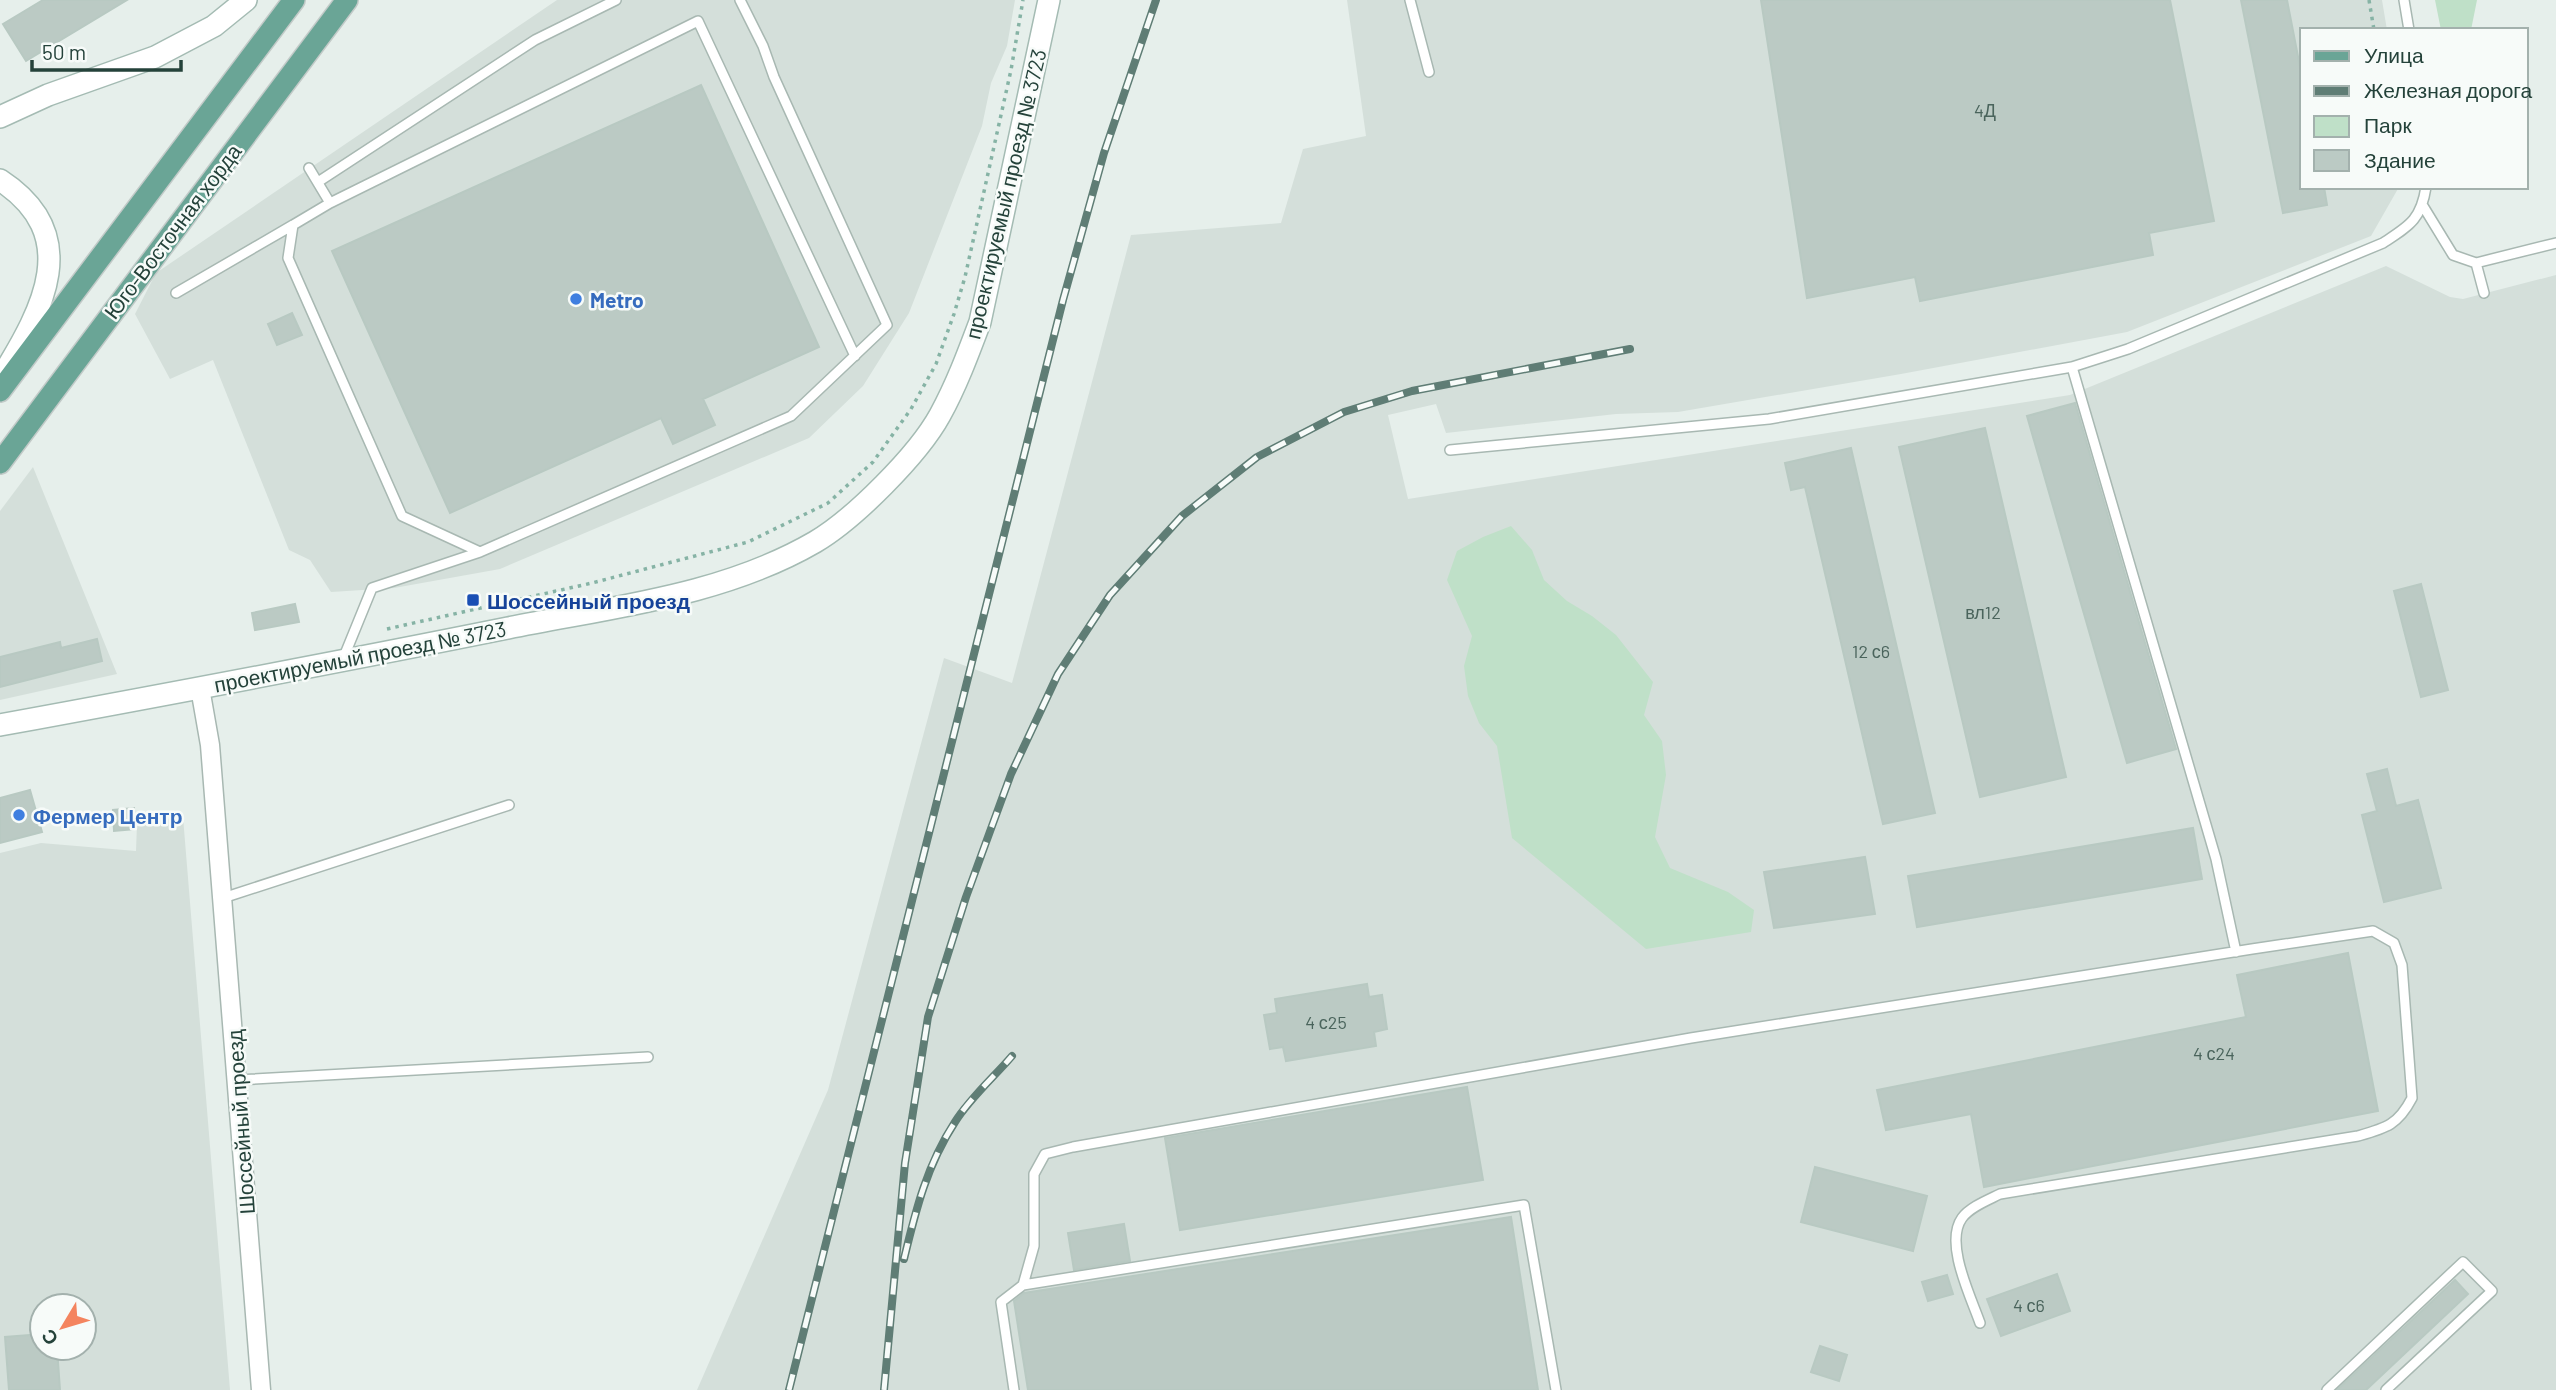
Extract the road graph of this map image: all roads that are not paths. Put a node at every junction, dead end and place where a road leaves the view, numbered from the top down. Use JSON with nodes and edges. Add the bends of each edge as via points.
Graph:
{"nodes":[{"id":1,"x":246,"y":0,"type":"edge"},
{"id":2,"x":294,"y":0,"type":"edge"},
{"id":3,"x":347,"y":0,"type":"edge"},
{"id":4,"x":617,"y":0,"type":"edge"},
{"id":5,"x":740,"y":0,"type":"edge"},
{"id":6,"x":1049,"y":0,"type":"edge"},
{"id":7,"x":1410,"y":0,"type":"edge"},
{"id":8,"x":2404,"y":0,"type":"edge"},
{"id":9,"x":2410,"y":28,"type":"edge"},
{"id":10,"x":1429,"y":72,"type":"dead end"},
{"id":11,"x":0,"y":117,"type":"edge"},
{"id":12,"x":309,"y":168,"type":"dead end"},
{"id":13,"x":0,"y":180,"type":"edge"},
{"id":14,"x":318,"y":182,"type":"junction"},
{"id":15,"x":2426,"y":189,"type":"edge"},
{"id":16,"x":330,"y":203,"type":"junction"},
{"id":17,"x":2423,"y":206,"type":"junction"},
{"id":18,"x":293,"y":225,"type":"junction"},
{"id":19,"x":2556,"y":243,"type":"edge"},
{"id":20,"x":2476,"y":263,"type":"junction"},
{"id":21,"x":176,"y":293,"type":"dead end"},
{"id":22,"x":2484,"y":293,"type":"dead end"},
{"id":23,"x":855,"y":356,"type":"junction"},
{"id":24,"x":2072,"y":368,"type":"junction"},
{"id":25,"x":0,"y":379,"type":"edge"},
{"id":26,"x":0,"y":391,"type":"edge"},
{"id":27,"x":1450,"y":450,"type":"dead end"},
{"id":28,"x":0,"y":463,"type":"edge"},
{"id":29,"x":480,"y":552,"type":"junction"},
{"id":30,"x":342,"y":661,"type":"junction"},
{"id":31,"x":200,"y":688,"type":"junction"},
{"id":32,"x":0,"y":725,"type":"edge"},
{"id":33,"x":509,"y":805,"type":"dead end"},
{"id":34,"x":223,"y":898,"type":"junction"},
{"id":35,"x":2236,"y":952,"type":"junction"},
{"id":36,"x":648,"y":1057,"type":"dead end"},
{"id":37,"x":237,"y":1080,"type":"junction"},
{"id":38,"x":1023,"y":1285,"type":"junction"},
{"id":39,"x":1980,"y":1323,"type":"dead end"},
{"id":40,"x":261,"y":1390,"type":"edge"},
{"id":41,"x":1014,"y":1390,"type":"edge"},
{"id":42,"x":1556,"y":1390,"type":"edge"},
{"id":43,"x":2327,"y":1390,"type":"edge"},
{"id":44,"x":2386,"y":1390,"type":"edge"}],
"edges":[{"from":1,"to":11,"type":"main road","via":[[214,26],[155,57]]},
{"from":2,"to":26,"type":"main road","name":"Юго-Восточная хорда"},
{"from":3,"to":28,"type":"main road","name":"Юго-Восточная хорда"},
{"from":4,"to":14,"type":"lane","via":[[535,40]]},
{"from":5,"to":23,"type":"lane","via":[[887,325]]},
{"from":6,"to":30,"type":"main road","name":"проектируемый проезд № 3723","via":[[980,323],[939,417],[861,508],[816,542],[761,568],[695,590]]},
{"from":7,"to":10,"type":"lane"},
{"from":8,"to":9,"type":"lane"},
{"from":12,"to":14,"type":"lane"},
{"from":13,"to":25,"type":"main road","via":[[35,213],[46,235],[50,259],[50,275],[39,307]]},
{"from":14,"to":16,"type":"lane"},
{"from":15,"to":17,"type":"lane"},
{"from":16,"to":18,"type":"lane"},
{"from":16,"to":23,"type":"lane","via":[[698,21]]},
{"from":17,"to":20,"type":"lane","via":[[2454,255]]},
{"from":17,"to":24,"type":"lane","via":[[2412,223],[2382,243]]},
{"from":18,"to":21,"type":"lane"},
{"from":18,"to":29,"type":"lane","via":[[288,258],[402,516]]},
{"from":19,"to":20,"type":"lane"},
{"from":20,"to":22,"type":"lane"},
{"from":23,"to":29,"type":"lane","via":[[791,416]]},
{"from":24,"to":27,"type":"lane","via":[[1769,418]]},
{"from":24,"to":35,"type":"lane","via":[[2216,859]]},
{"from":29,"to":30,"type":"lane","via":[[372,588]]},
{"from":30,"to":31,"type":"main road","name":"проектируемый проезд № 3723"},
{"from":31,"to":32,"type":"main road","name":"проектируемый проезд № 3723"},
{"from":31,"to":34,"type":"street","name":"Шоссейный проезд","via":[[210,745]]},
{"from":33,"to":34,"type":"lane"},
{"from":34,"to":37,"type":"street","name":"Шоссейный проезд"},
{"from":35,"to":38,"type":"lane","via":[[1677,1041],[1045,1154],[1034,1174],[1034,1246]]},
{"from":35,"to":39,"type":"lane","via":[[2372,931],[2394,943],[2402,965],[2412,1098],[2403,1115],[2388,1127],[2358,1136],[2000,1194],[1962,1218],[1956,1236],[1958,1259]]},
{"from":36,"to":37,"type":"lane"},
{"from":37,"to":40,"type":"street","name":"Шоссейный проезд"},
{"from":38,"to":41,"type":"lane","via":[[1001,1303]]},
{"from":38,"to":42,"type":"lane","via":[[1524,1205]]},
{"from":43,"to":44,"type":"lane","via":[[2463,1262],[2492,1291]]}]}
